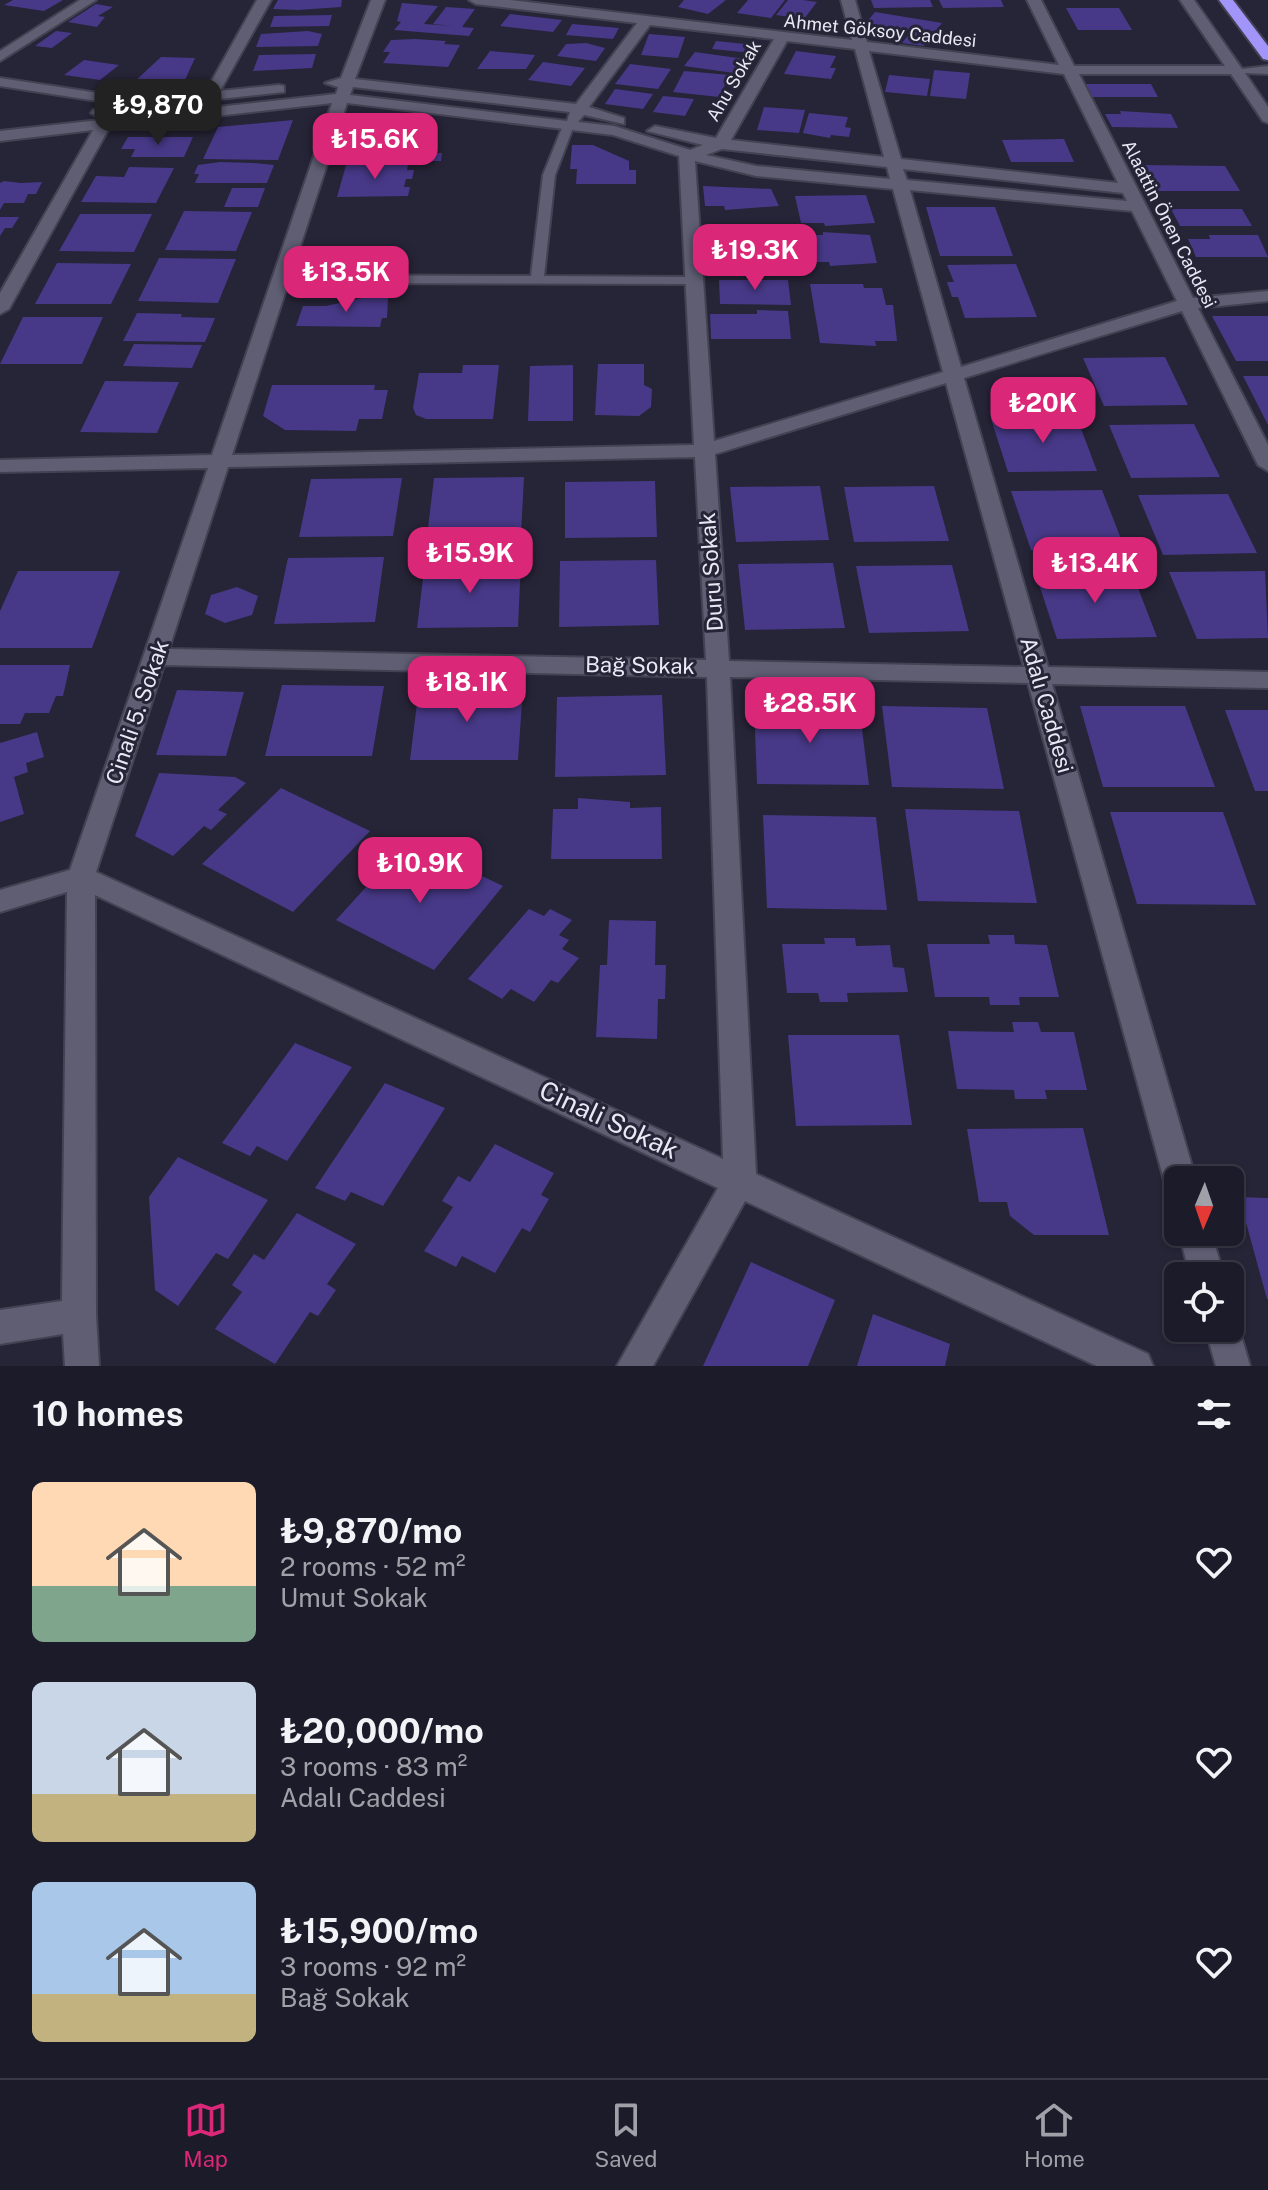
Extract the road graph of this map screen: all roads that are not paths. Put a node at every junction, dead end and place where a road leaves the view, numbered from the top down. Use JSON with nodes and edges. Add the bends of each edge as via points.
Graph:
{"nodes":[{"id":1,"x":89,"y":0,"type":"edge"},
{"id":2,"x":264,"y":0,"type":"edge"},
{"id":3,"x":378,"y":0,"type":"edge"},
{"id":4,"x":476,"y":0,"type":"edge"},
{"id":5,"x":617,"y":0,"type":"edge"},
{"id":6,"x":848,"y":0,"type":"edge"},
{"id":7,"x":1034,"y":0,"type":"edge"},
{"id":8,"x":1187,"y":0,"type":"edge"},
{"id":9,"x":1226,"y":0,"type":"edge"},
{"id":10,"x":611,"y":17,"type":"junction"},
{"id":11,"x":646,"y":21,"type":"junction"},
{"id":12,"x":782,"y":38,"type":"junction"},
{"id":13,"x":860,"y":47,"type":"junction"},
{"id":14,"x":1268,"y":56,"type":"edge"},
{"id":15,"x":0,"y":57,"type":"edge"},
{"id":16,"x":1069,"y":70,"type":"junction"},
{"id":17,"x":1241,"y":70,"type":"junction"},
{"id":18,"x":1268,"y":70,"type":"edge"},
{"id":19,"x":0,"y":82,"type":"edge"},
{"id":20,"x":344,"y":90,"type":"junction"},
{"id":21,"x":210,"y":96,"type":"junction"},
{"id":22,"x":139,"y":104,"type":"junction"},
{"id":23,"x":580,"y":109,"type":"junction"},
{"id":24,"x":1268,"y":118,"type":"edge"},
{"id":25,"x":568,"y":125,"type":"junction"},
{"id":26,"x":103,"y":126,"type":"junction"},
{"id":27,"x":0,"y":135,"type":"edge"},
{"id":28,"x":721,"y":144,"type":"junction"},
{"id":29,"x":687,"y":156,"type":"junction"},
{"id":30,"x":898,"y":174,"type":"junction"},
{"id":31,"x":1128,"y":189,"type":"junction"},
{"id":32,"x":1137,"y":207,"type":"junction"},
{"id":33,"x":280,"y":279,"type":"junction"},
{"id":34,"x":537,"y":281,"type":"junction"},
{"id":35,"x":694,"y":281,"type":"junction"},
{"id":36,"x":1268,"y":296,"type":"edge"},
{"id":37,"x":1187,"y":304,"type":"junction"},
{"id":38,"x":0,"y":309,"type":"edge"},
{"id":39,"x":951,"y":376,"type":"junction"},
{"id":40,"x":703,"y":451,"type":"junction"},
{"id":41,"x":219,"y":462,"type":"junction"},
{"id":42,"x":1268,"y":465,"type":"edge"},
{"id":43,"x":0,"y":466,"type":"edge"},
{"id":44,"x":156,"y":657,"type":"junction"},
{"id":45,"x":718,"y":666,"type":"junction"},
{"id":46,"x":1039,"y":678,"type":"junction"},
{"id":47,"x":1268,"y":680,"type":"edge"},
{"id":48,"x":81,"y":877,"type":"junction"},
{"id":49,"x":0,"y":901,"type":"edge"},
{"id":50,"x":1176,"y":1166,"type":"edge"},
{"id":51,"x":740,"y":1180,"type":"junction"},
{"id":52,"x":79,"y":1315,"type":"junction"},
{"id":53,"x":0,"y":1327,"type":"edge"},
{"id":54,"x":1226,"y":1342,"type":"edge"},
{"id":55,"x":82,"y":1366,"type":"edge"},
{"id":56,"x":634,"y":1366,"type":"edge"},
{"id":57,"x":1136,"y":1366,"type":"edge"},
{"id":58,"x":1233,"y":1366,"type":"edge"}],
"edges":[{"from":1,"to":15,"type":"street"},
{"from":2,"to":21,"type":"street"},
{"from":3,"to":20,"type":"street","name":"Cinali 5. Sokak"},
{"from":4,"to":10,"type":"street","name":"Ahmet Göksoy Caddesi"},
{"from":5,"to":10,"type":"street"},
{"from":6,"to":13,"type":"street","name":"Adalı Caddesi"},
{"from":7,"to":16,"type":"street","name":"Alaattin Önen Caddesi"},
{"from":8,"to":17,"type":"street"},
{"from":9,"to":14,"type":"highway"},
{"from":10,"to":11,"type":"street","name":"Ahmet Göksoy Caddesi"},
{"from":11,"to":12,"type":"street","name":"Ahmet Göksoy Caddesi"},
{"from":11,"to":23,"type":"street"},
{"from":12,"to":13,"type":"street","name":"Ahmet Göksoy Caddesi"},
{"from":12,"to":28,"type":"street","name":"Ahu Sokak"},
{"from":13,"to":16,"type":"street","name":"Ahmet Göksoy Caddesi"},
{"from":13,"to":30,"type":"street","name":"Adalı Caddesi"},
{"from":16,"to":17,"type":"street","name":"Ahmet Göksoy Caddesi"},
{"from":16,"to":31,"type":"street","name":"Alaattin Önen Caddesi"},
{"from":17,"to":18,"type":"street","name":"Ahmet Göksoy Caddesi"},
{"from":17,"to":24,"type":"street"},
{"from":19,"to":22,"type":"street"},
{"from":20,"to":21,"type":"street"},
{"from":20,"to":23,"type":"street"},
{"from":20,"to":25,"type":"street"},
{"from":20,"to":26,"type":"street"},
{"from":20,"to":33,"type":"street","name":"Cinali 5. Sokak"},
{"from":21,"to":22,"type":"street"},
{"from":22,"to":27,"type":"street"},
{"from":23,"to":25,"type":"street"},
{"from":23,"to":28,"type":"street"},
{"from":25,"to":29,"type":"street","via":[[647,139]]},
{"from":25,"to":34,"type":"lane","via":[[549,175]]},
{"from":26,"to":27,"type":"street"},
{"from":26,"to":38,"type":"street"},
{"from":28,"to":29,"type":"street"},
{"from":28,"to":30,"type":"street"},
{"from":29,"to":30,"type":"street","via":[[756,171]]},
{"from":29,"to":35,"type":"street","name":"Duru Sokak"},
{"from":30,"to":31,"type":"street"},
{"from":30,"to":32,"type":"street"},
{"from":30,"to":39,"type":"street","name":"Adalı Caddesi"},
{"from":31,"to":32,"type":"street","name":"Alaattin Önen Caddesi"},
{"from":32,"to":37,"type":"street","name":"Alaattin Önen Caddesi"},
{"from":33,"to":34,"type":"lane"},
{"from":33,"to":41,"type":"street","name":"Cinali 5. Sokak"},
{"from":34,"to":35,"type":"lane"},
{"from":35,"to":40,"type":"street","name":"Duru Sokak"},
{"from":36,"to":37,"type":"street"},
{"from":37,"to":39,"type":"street"},
{"from":37,"to":42,"type":"street","name":"Alaattin Önen Caddesi"},
{"from":39,"to":40,"type":"street"},
{"from":39,"to":46,"type":"street","name":"Adalı Caddesi"},
{"from":40,"to":41,"type":"street"},
{"from":40,"to":45,"type":"street","name":"Duru Sokak"},
{"from":41,"to":43,"type":"street"},
{"from":41,"to":44,"type":"street","name":"Cinali 5. Sokak"},
{"from":44,"to":45,"type":"street","name":"Bağ Sokak"},
{"from":44,"to":48,"type":"street","name":"Cinali 5. Sokak"},
{"from":45,"to":46,"type":"street","name":"Bağ Sokak"},
{"from":45,"to":51,"type":"street","name":"Duru Sokak"},
{"from":46,"to":47,"type":"street","name":"Bağ Sokak"},
{"from":46,"to":50,"type":"street","name":"Adalı Caddesi"},
{"from":48,"to":49,"type":"street"},
{"from":48,"to":51,"type":"street","name":"Cinali Sokak"},
{"from":48,"to":52,"type":"street","name":"Cinali 5. Sokak"},
{"from":51,"to":56,"type":"street"},
{"from":51,"to":57,"type":"street","name":"Cinali Sokak"},
{"from":52,"to":53,"type":"street"},
{"from":52,"to":55,"type":"street","name":"Cinali 5. Sokak"},
{"from":54,"to":58,"type":"street"}]}
